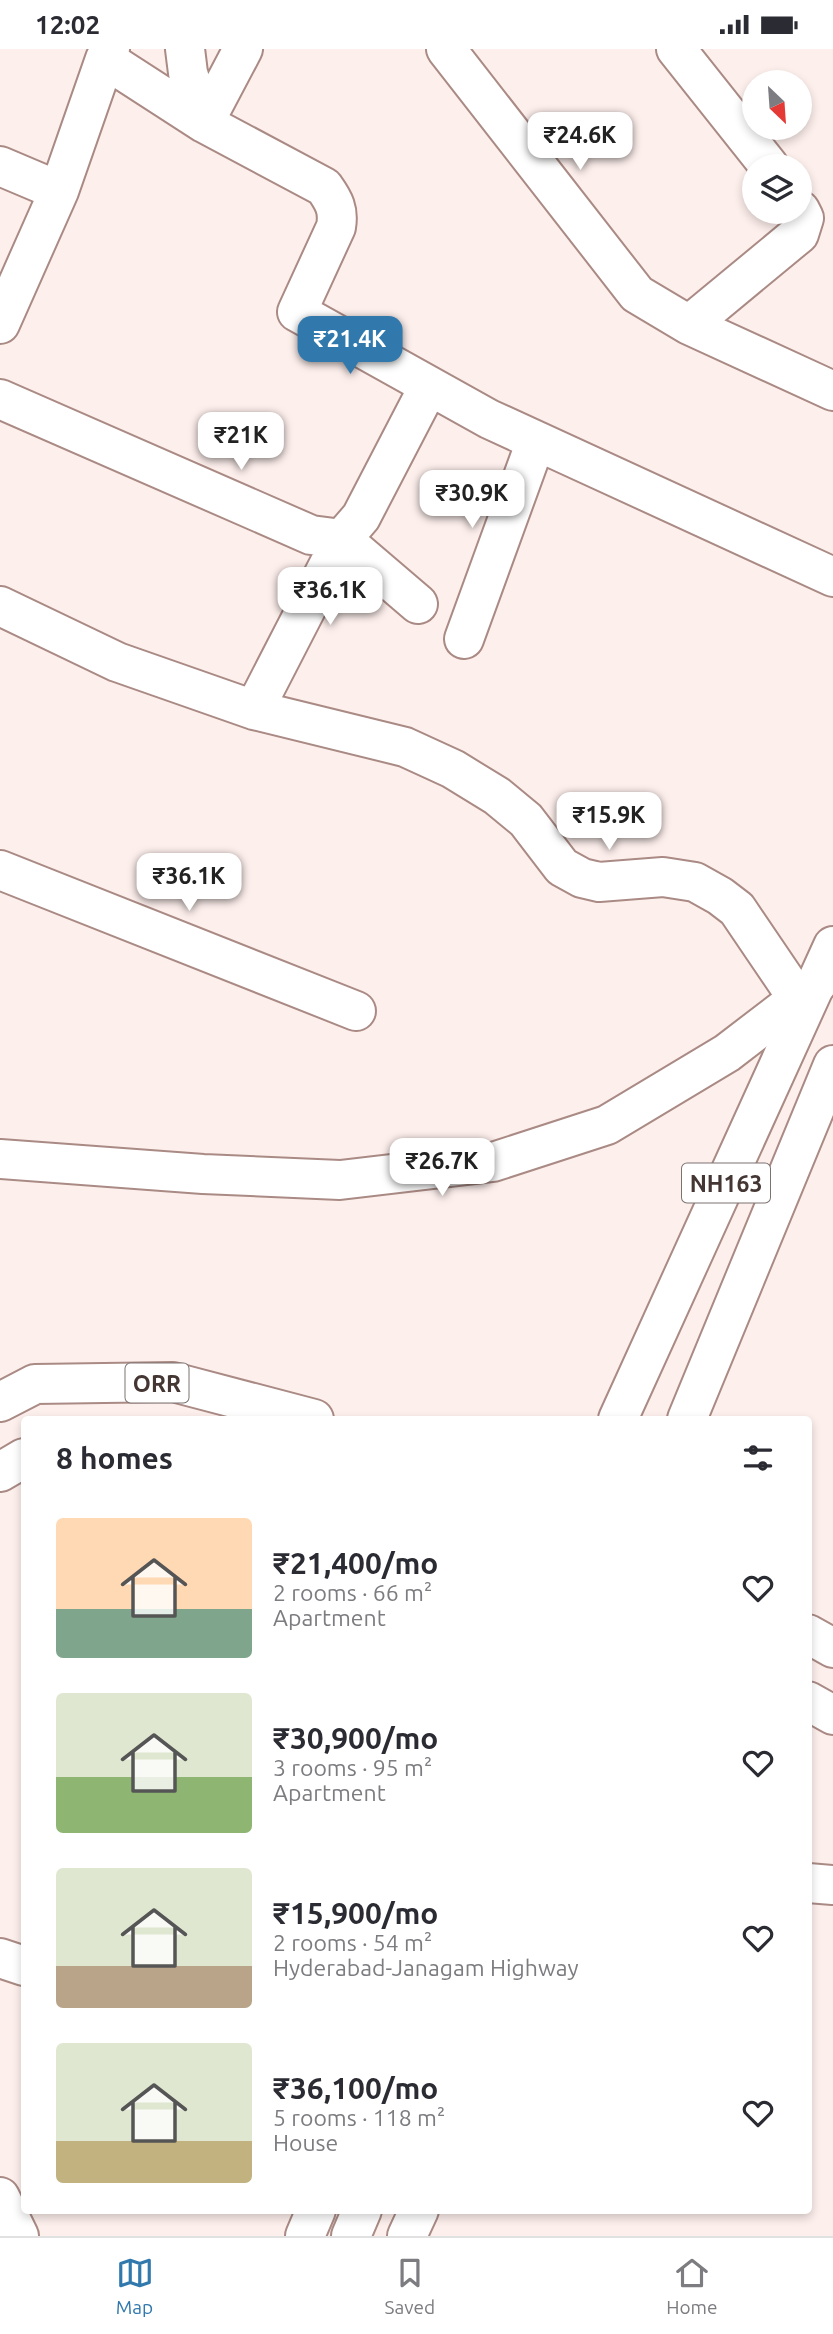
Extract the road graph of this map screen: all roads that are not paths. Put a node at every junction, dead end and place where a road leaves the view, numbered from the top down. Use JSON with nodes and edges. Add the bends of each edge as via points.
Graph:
{"nodes":[{"id":1,"x":185,"y":49,"type":"edge"},
{"id":2,"x":243,"y":49,"type":"edge"},
{"id":3,"x":446,"y":49,"type":"edge"},
{"id":4,"x":676,"y":49,"type":"edge"},
{"id":5,"x":108,"y":54,"type":"edge"},
{"id":6,"x":204,"y":123,"type":"junction"},
{"id":7,"x":759,"y":154,"type":"edge"},
{"id":8,"x":0,"y":166,"type":"edge"},
{"id":9,"x":59,"y":191,"type":"junction"},
{"id":10,"x":802,"y":224,"type":"edge"},
{"id":11,"x":0,"y":324,"type":"edge"},
{"id":12,"x":689,"y":325,"type":"junction"},
{"id":13,"x":429,"y":386,"type":"junction"},
{"id":14,"x":833,"y":391,"type":"edge"},
{"id":15,"x":0,"y":399,"type":"edge"},
{"id":16,"x":536,"y":441,"type":"junction"},
{"id":17,"x":342,"y":539,"type":"junction"},
{"id":18,"x":833,"y":577,"type":"edge"},
{"id":19,"x":418,"y":604,"type":"dead end"},
{"id":20,"x":0,"y":606,"type":"edge"},
{"id":21,"x":464,"y":639,"type":"dead end"},
{"id":22,"x":254,"y":710,"type":"junction"},
{"id":23,"x":0,"y":870,"type":"edge"},
{"id":24,"x":833,"y":946,"type":"edge"},
{"id":25,"x":808,"y":992,"type":"junction"},
{"id":26,"x":356,"y":1011,"type":"dead end"},
{"id":27,"x":833,"y":1065,"type":"edge"},
{"id":28,"x":0,"y":1159,"type":"edge"},
{"id":29,"x":0,"y":1402,"type":"edge"},
{"id":30,"x":302,"y":1416,"type":"edge"},
{"id":31,"x":619,"y":1416,"type":"edge"},
{"id":32,"x":688,"y":1416,"type":"edge"},
{"id":33,"x":21,"y":1460,"type":"edge"},
{"id":34,"x":0,"y":1472,"type":"edge"},
{"id":35,"x":812,"y":1636,"type":"edge"},
{"id":36,"x":833,"y":1647,"type":"edge"},
{"id":37,"x":812,"y":1703,"type":"edge"},
{"id":38,"x":833,"y":1715,"type":"edge"},
{"id":39,"x":812,"y":1883,"type":"edge"},
{"id":40,"x":833,"y":1885,"type":"edge"},
{"id":41,"x":0,"y":1958,"type":"edge"},
{"id":42,"x":21,"y":1965,"type":"edge"},
{"id":43,"x":0,"y":2197,"type":"edge"},
{"id":44,"x":314,"y":2214,"type":"edge"},
{"id":45,"x":360,"y":2214,"type":"edge"},
{"id":46,"x":417,"y":2214,"type":"edge"},
{"id":47,"x":19,"y":2236,"type":"edge"},
{"id":48,"x":305,"y":2236,"type":"edge"},
{"id":49,"x":351,"y":2236,"type":"edge"},
{"id":50,"x":407,"y":2236,"type":"edge"}],
"edges":[{"from":1,"to":6,"type":"main road"},
{"from":2,"to":6,"type":"main road"},
{"from":3,"to":12,"type":"main road","via":[[637,294]]},
{"from":4,"to":7,"type":"main road"},
{"from":5,"to":6,"type":"main road"},
{"from":5,"to":9,"type":"main road"},
{"from":6,"to":13,"type":"main road","via":[[324,187],[333,199],[336,227],[296,312]]},
{"from":8,"to":9,"type":"main road"},
{"from":9,"to":11,"type":"main road"},
{"from":10,"to":12,"type":"main road","via":[[799,234]]},
{"from":12,"to":14,"type":"main road"},
{"from":13,"to":16,"type":"main road"},
{"from":13,"to":17,"type":"main road","via":[[361,517]]},
{"from":15,"to":17,"type":"main road","via":[[311,535]]},
{"from":16,"to":18,"type":"main road"},
{"from":16,"to":21,"type":"main road"},
{"from":17,"to":19,"type":"main road"},
{"from":17,"to":22,"type":"main road"},
{"from":20,"to":22,"type":"main road","via":[[117,662]]},
{"from":22,"to":25,"type":"main road","via":[[405,747],[453,769],[498,796],[526,820],[562,867],[582,878],[599,882],[663,877],[695,882],[737,909]]},
{"from":23,"to":26,"type":"main road"},
{"from":24,"to":25,"type":"main road","number":"NH163"},
{"from":25,"to":28,"type":"main road","via":[[727,1053],[607,1125],[493,1162],[340,1180]]},
{"from":25,"to":31,"type":"main road","number":"NH163"},
{"from":27,"to":32,"type":"main road","number":"NH163"},
{"from":29,"to":30,"type":"main road","number":"ORR","via":[[35,1384],[173,1383]]},
{"from":33,"to":34,"type":"main road"},
{"from":35,"to":36,"type":"main road"},
{"from":37,"to":38,"type":"main road"},
{"from":39,"to":40,"type":"main road"},
{"from":41,"to":42,"type":"main road"},
{"from":43,"to":47,"type":"main road"},
{"from":44,"to":48,"type":"main road"},
{"from":45,"to":49,"type":"main road"},
{"from":46,"to":50,"type":"main road"}]}
